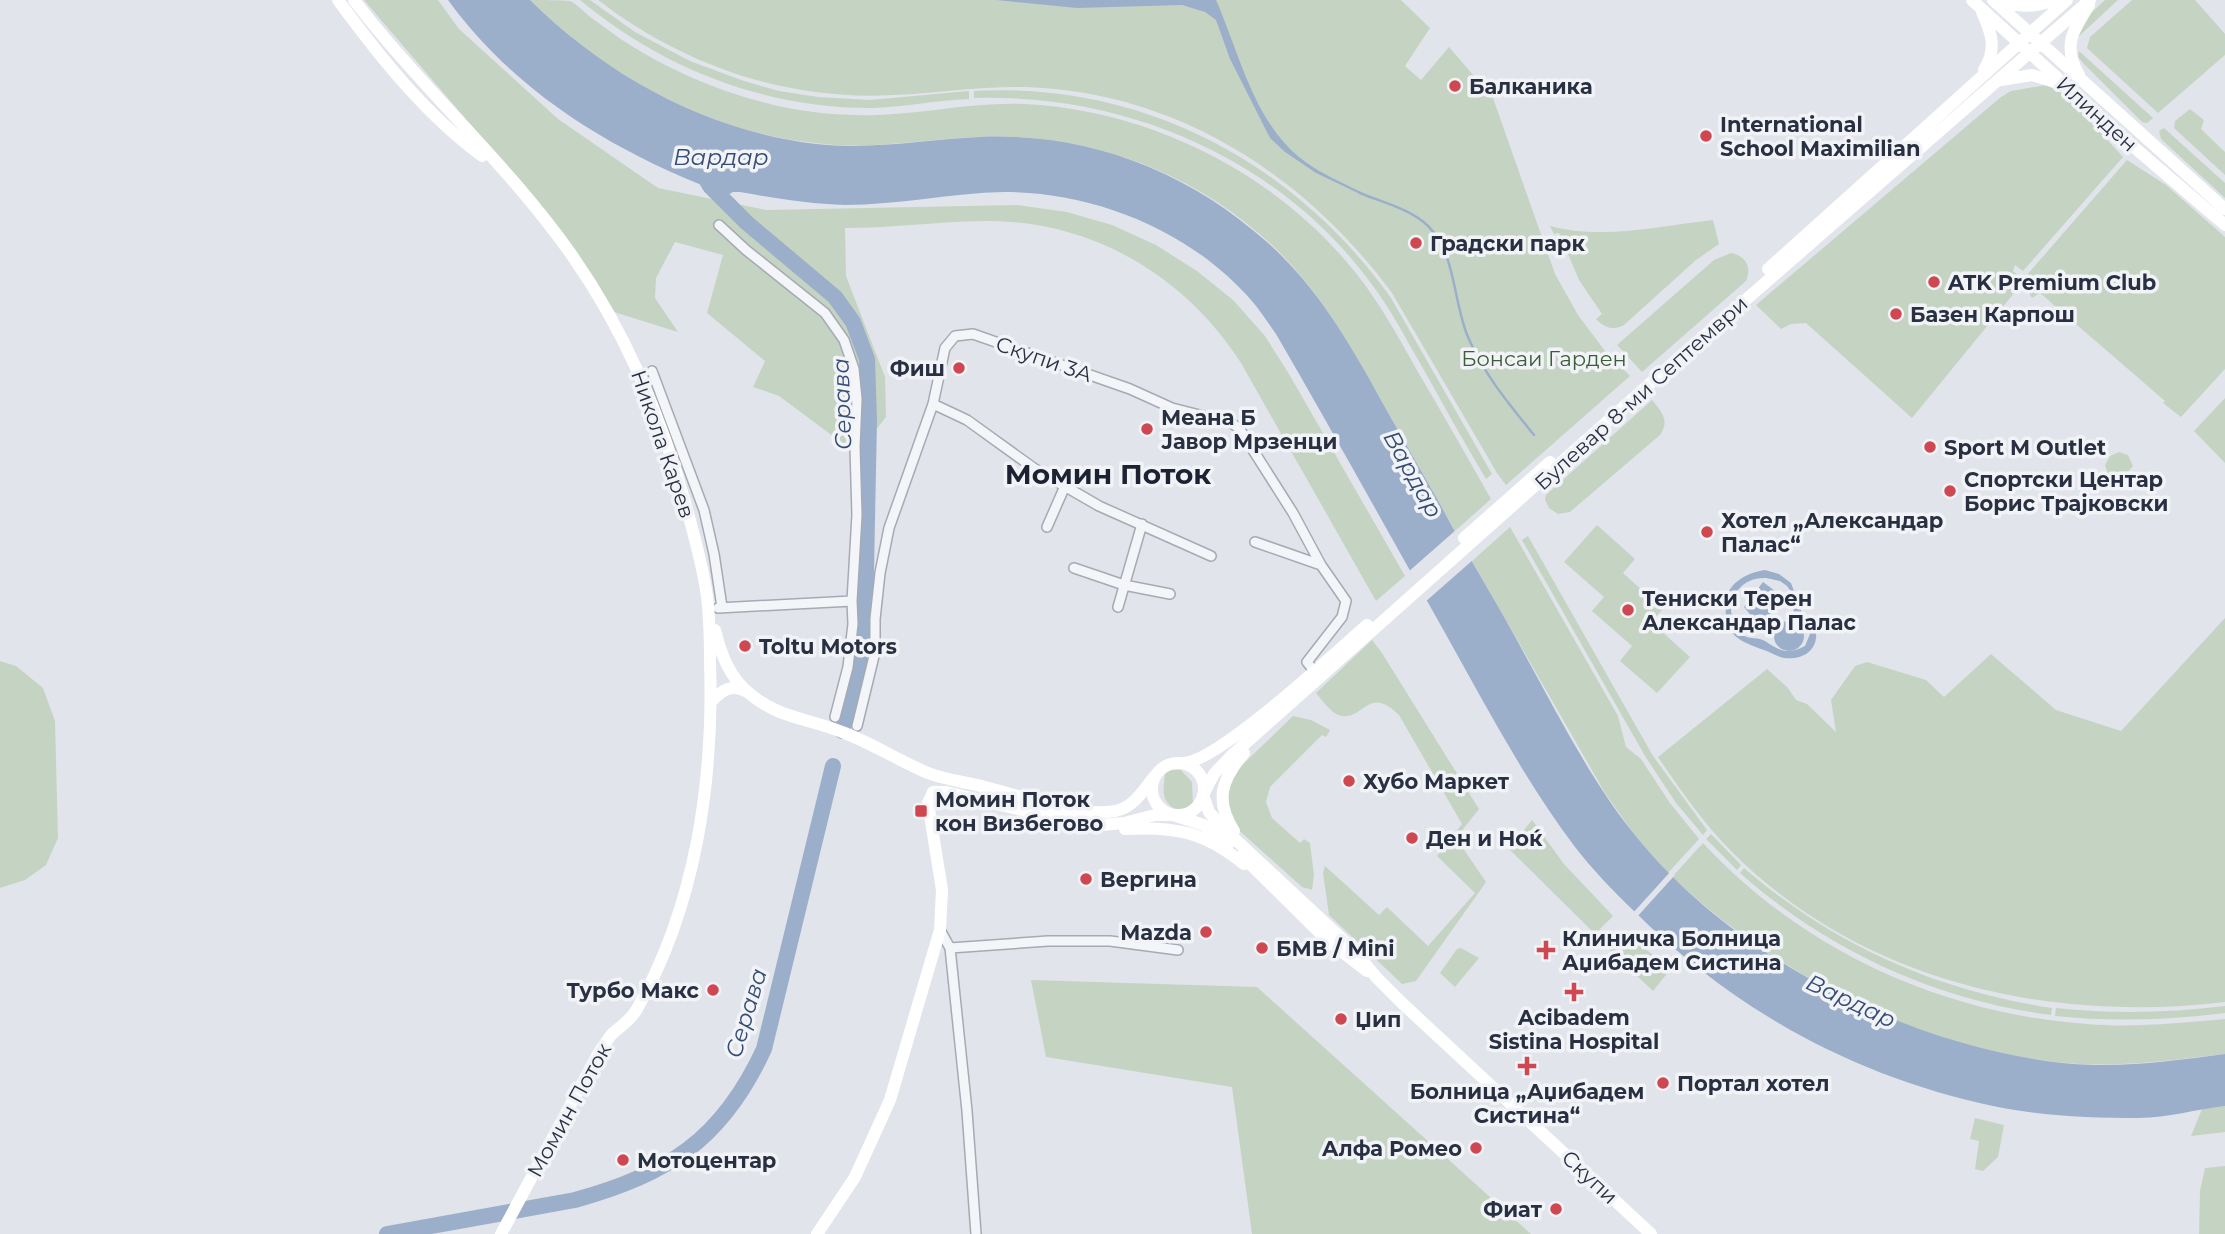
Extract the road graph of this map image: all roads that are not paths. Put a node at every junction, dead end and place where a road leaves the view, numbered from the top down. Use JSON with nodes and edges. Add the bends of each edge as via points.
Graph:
{"nodes":[{"id":1,"x":338,"y":0,"type":"edge"},
{"id":2,"x":354,"y":0,"type":"edge"},
{"id":3,"x":1995,"y":0,"type":"edge"},
{"id":4,"x":2054,"y":0,"type":"edge"},
{"id":5,"x":2067,"y":0,"type":"edge"},
{"id":6,"x":2091,"y":0,"type":"edge"},
{"id":7,"x":1974,"y":2,"type":"edge"},
{"id":8,"x":2030,"y":33,"type":"junction"},
{"id":9,"x":2019,"y":43,"type":"junction"},
{"id":10,"x":2040,"y":43,"type":"junction"},
{"id":11,"x":2029,"y":52,"type":"junction"},
{"id":12,"x":1981,"y":76,"type":"junction"},
{"id":13,"x":2083,"y":81,"type":"junction"},
{"id":14,"x":1991,"y":86,"type":"junction"},
{"id":15,"x":2073,"y":92,"type":"junction"},
{"id":16,"x":523,"y":194,"type":"junction"},
{"id":17,"x":2225,"y":209,"type":"edge"},
{"id":18,"x":719,"y":225,"type":"dead end"},
{"id":19,"x":2225,"y":225,"type":"edge"},
{"id":20,"x":1661,"y":369,"type":"junction"},
{"id":21,"x":652,"y":371,"type":"dead end"},
{"id":22,"x":933,"y":404,"type":"junction"},
{"id":23,"x":1065,"y":486,"type":"junction"},
{"id":24,"x":1142,"y":524,"type":"junction"},
{"id":25,"x":1047,"y":527,"type":"dead end"},
{"id":26,"x":1255,"y":542,"type":"dead end"},
{"id":27,"x":1212,"y":556,"type":"dead end"},
{"id":28,"x":1321,"y":565,"type":"junction"},
{"id":29,"x":1074,"y":568,"type":"dead end"},
{"id":30,"x":1124,"y":585,"type":"junction"},
{"id":31,"x":1170,"y":594,"type":"dead end"},
{"id":32,"x":852,"y":601,"type":"junction"},
{"id":33,"x":1118,"y":607,"type":"dead end"},
{"id":34,"x":715,"y":608,"type":"junction"},
{"id":35,"x":1371,"y":627,"type":"junction"},
{"id":36,"x":1315,"y":672,"type":"junction"},
{"id":37,"x":748,"y":693,"type":"junction"},
{"id":38,"x":712,"y":701,"type":"junction"},
{"id":39,"x":830,"y":722,"type":"junction"},
{"id":40,"x":710,"y":725,"type":"joint"},
{"id":41,"x":858,"y":726,"type":"dead end"},
{"id":42,"x":1262,"y":730,"type":"junction"},
{"id":43,"x":1183,"y":763,"type":"junction"},
{"id":44,"x":1154,"y":778,"type":"junction"},
{"id":45,"x":1203,"y":795,"type":"junction"},
{"id":46,"x":1173,"y":815,"type":"junction"},
{"id":47,"x":1090,"y":826,"type":"junction"},
{"id":48,"x":1251,"y":853,"type":"junction"},
{"id":49,"x":1263,"y":877,"type":"junction"},
{"id":50,"x":940,"y":930,"type":"junction"},
{"id":51,"x":950,"y":948,"type":"junction"},
{"id":52,"x":1178,"y":950,"type":"dead end"},
{"id":53,"x":1376,"y":976,"type":"junction"},
{"id":54,"x":501,"y":1234,"type":"edge"},
{"id":55,"x":817,"y":1234,"type":"edge"},
{"id":56,"x":976,"y":1234,"type":"edge"},
{"id":57,"x":1651,"y":1234,"type":"edge"}],
"edges":[{"from":1,"to":16,"type":"street","name":"Никола Карев","via":[[451,132]]},
{"from":2,"to":16,"type":"street","name":"Никола Карев"},
{"from":3,"to":4,"type":"street","via":[[2026,7]]},
{"from":3,"to":8,"type":"street","name":"Илинден"},
{"from":5,"to":8,"type":"street","name":"Булевар 8-ми Септември"},
{"from":6,"to":10,"type":"street","name":"Булевар 8-ми Септември"},
{"from":6,"to":13,"type":"street","via":[[2070,43]]},
{"from":7,"to":9,"type":"street","name":"Илинден"},
{"from":7,"to":12,"type":"street","via":[[1993,41]]},
{"from":8,"to":9,"type":"street","name":"Булевар 8-ми Септември"},
{"from":8,"to":10,"type":"street","name":"Илинден"},
{"from":9,"to":11,"type":"street","name":"Илинден"},
{"from":9,"to":12,"type":"street","name":"Булевар 8-ми Септември"},
{"from":10,"to":11,"type":"street","name":"Булевар 8-ми Септември"},
{"from":10,"to":13,"type":"street","name":"Илинден"},
{"from":11,"to":14,"type":"street","name":"Булевар 8-ми Септември"},
{"from":11,"to":15,"type":"street","name":"Илинден"},
{"from":12,"to":20,"type":"street","name":"Булевар 8-ми Септември"},
{"from":13,"to":17,"type":"street","name":"Илинден"},
{"from":14,"to":15,"type":"street","via":[[2004,78],[2035,75]]},
{"from":14,"to":20,"type":"street","name":"Булевар 8-ми Септември"},
{"from":15,"to":19,"type":"street","name":"Илинден"},
{"from":16,"to":34,"type":"street","name":"Никола Карев","via":[[595,290],[648,392]]},
{"from":18,"to":32,"type":"street","via":[[825,313],[850,354],[857,399]]},
{"from":20,"to":35,"type":"street","name":"Булевар 8-ми Септември"},
{"from":21,"to":34,"type":"street","via":[[704,510],[714,554]]},
{"from":22,"to":23,"type":"street","via":[[967,420]]},
{"from":22,"to":28,"type":"street","name":"Скупи 3А","via":[[945,348],[955,336],[973,334],[1172,408],[1231,423],[1239,428],[1293,513]]},
{"from":22,"to":41,"type":"street","name":"Скупи 3А","via":[[883,551],[875,652]]},
{"from":23,"to":24,"type":"street"},
{"from":23,"to":25,"type":"street"},
{"from":24,"to":27,"type":"street"},
{"from":24,"to":30,"type":"street"},
{"from":26,"to":28,"type":"street"},
{"from":28,"to":36,"type":"street","name":"Скупи 3А","via":[[1346,601],[1336,626],[1307,662]]},
{"from":29,"to":30,"type":"street"},
{"from":30,"to":31,"type":"street"},
{"from":30,"to":33,"type":"street"},
{"from":32,"to":34,"type":"street"},
{"from":32,"to":39,"type":"street","via":[[852,647]]},
{"from":34,"to":37,"type":"street","via":[[720,649]]},
{"from":34,"to":38,"type":"street","name":"Никола Карев"},
{"from":35,"to":36,"type":"street","name":"Булевар 8-ми Септември"},
{"from":35,"to":42,"type":"street","name":"Булевар 8-ми Септември"},
{"from":36,"to":43,"type":"street","name":"Булевар 8-ми Септември","via":[[1210,753]]},
{"from":37,"to":38,"type":"street","via":[[730,688]]},
{"from":37,"to":39,"type":"street","via":[[787,716]]},
{"from":38,"to":40,"type":"street","name":"Никола Карев"},
{"from":39,"to":44,"type":"street","via":[[948,779],[1063,807],[1116,811],[1138,798]]},
{"from":40,"to":54,"type":"street","name":"Момин Поток","via":[[695,850],[657,968],[636,1012],[598,1054]]},
{"from":42,"to":45,"type":"street","name":"Булевар 8-ми Септември","via":[[1219,768]]},
{"from":42,"to":48,"type":"street","via":[[1230,772],[1222,798],[1226,818]]},
{"from":43,"to":44,"type":"street","via":[[1165,764]]},
{"from":43,"to":45,"type":"street","via":[[1199,774]]},
{"from":44,"to":46,"type":"street","via":[[1155,800]]},
{"from":45,"to":46,"type":"street","via":[[1195,810]]},
{"from":45,"to":48,"type":"street","name":"Скупи","via":[[1213,817]]},
{"from":46,"to":47,"type":"street"},
{"from":46,"to":49,"type":"street","name":"Скупи","via":[[1209,828]]},
{"from":47,"to":49,"type":"street","via":[[1189,832],[1218,845]]},
{"from":47,"to":50,"type":"street","via":[[933,792],[928,803],[942,890]]},
{"from":48,"to":53,"type":"street","name":"Скупи"},
{"from":49,"to":53,"type":"street","name":"Скупи","via":[[1328,941]]},
{"from":50,"to":51,"type":"street"},
{"from":50,"to":55,"type":"street","via":[[890,1100],[855,1177]]},
{"from":51,"to":52,"type":"street","via":[[1110,940]]},
{"from":51,"to":56,"type":"street"},
{"from":53,"to":57,"type":"street","name":"Скупи"}]}
